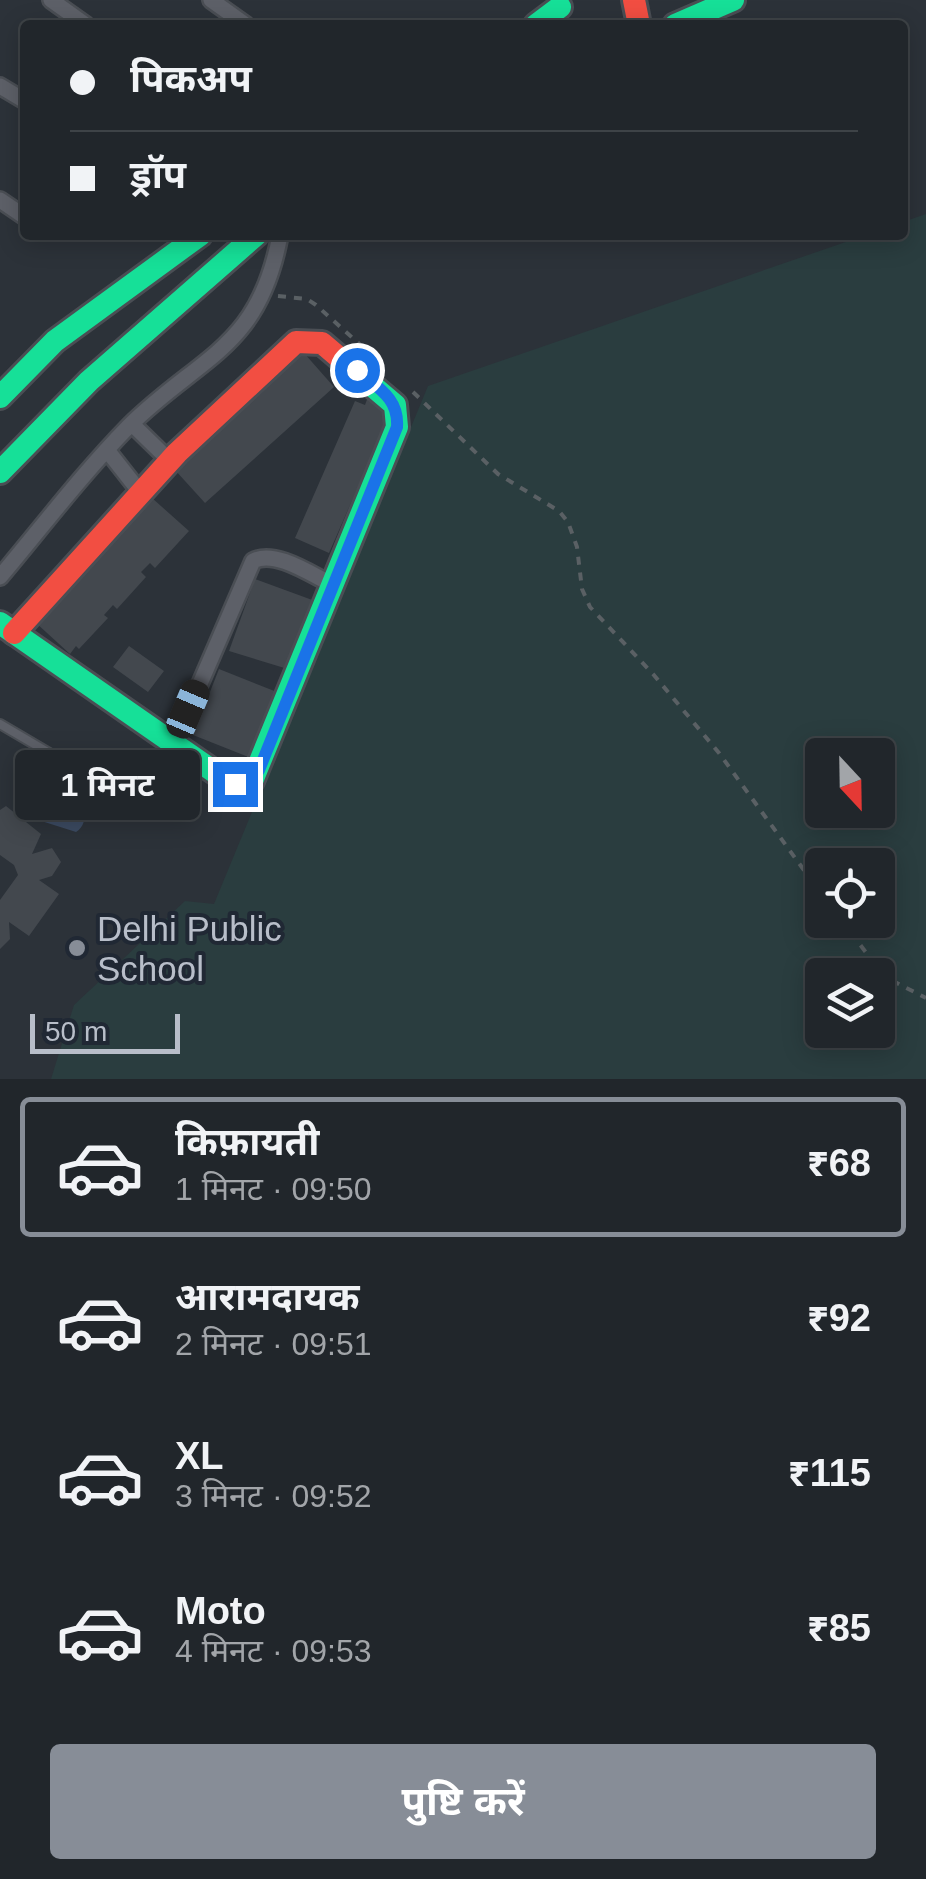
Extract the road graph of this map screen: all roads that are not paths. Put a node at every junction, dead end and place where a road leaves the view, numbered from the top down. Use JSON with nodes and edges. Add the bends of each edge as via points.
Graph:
{"nodes":[{"id":1,"x":51,"y":0,"type":"edge"},
{"id":2,"x":211,"y":0,"type":"edge"},
{"id":3,"x":733,"y":0,"type":"edge"},
{"id":4,"x":79,"y":20,"type":"edge"},
{"id":5,"x":239,"y":20,"type":"edge"},
{"id":6,"x":687,"y":20,"type":"edge"},
{"id":7,"x":193,"y":240,"type":"edge"},
{"id":8,"x":250,"y":240,"type":"edge"},
{"id":9,"x":279,"y":240,"type":"edge"},
{"id":10,"x":0,"y":397,"type":"edge"},
{"id":11,"x":132,"y":424,"type":"junction"},
{"id":12,"x":107,"y":450,"type":"junction"},
{"id":13,"x":170,"y":461,"type":"junction"},
{"id":14,"x":0,"y":472,"type":"edge"},
{"id":15,"x":140,"y":492,"type":"junction"},
{"id":16,"x":0,"y":577,"type":"edge"},
{"id":17,"x":333,"y":585,"type":"junction"},
{"id":18,"x":7,"y":628,"type":"edge"},
{"id":19,"x":0,"y":724,"type":"edge"},
{"id":20,"x":174,"y":744,"type":"junction"},
{"id":21,"x":114,"y":791,"type":"dead end"}],
"edges":[{"from":1,"to":4,"type":"street"},
{"from":2,"to":5,"type":"street"},
{"from":3,"to":6,"type":"street"},
{"from":7,"to":10,"type":"street","via":[[55,342]]},
{"from":8,"to":14,"type":"street","via":[[90,381]]},
{"from":9,"to":11,"type":"street","via":[[263,295],[239,334]]},
{"from":11,"to":12,"type":"street"},
{"from":11,"to":13,"type":"street"},
{"from":12,"to":15,"type":"street"},
{"from":12,"to":16,"type":"street"},
{"from":13,"to":15,"type":"street"},
{"from":13,"to":17,"type":"street","via":[[290,346],[302,340],[333,350],[391,397],[398,415]]},
{"from":15,"to":18,"type":"street"},
{"from":17,"to":20,"type":"street","via":[[274,558],[253,561]]},
{"from":17,"to":20,"type":"street","via":[[252,781],[235,784]]},
{"from":18,"to":20,"type":"street"},
{"from":19,"to":21,"type":"lane"}]}
